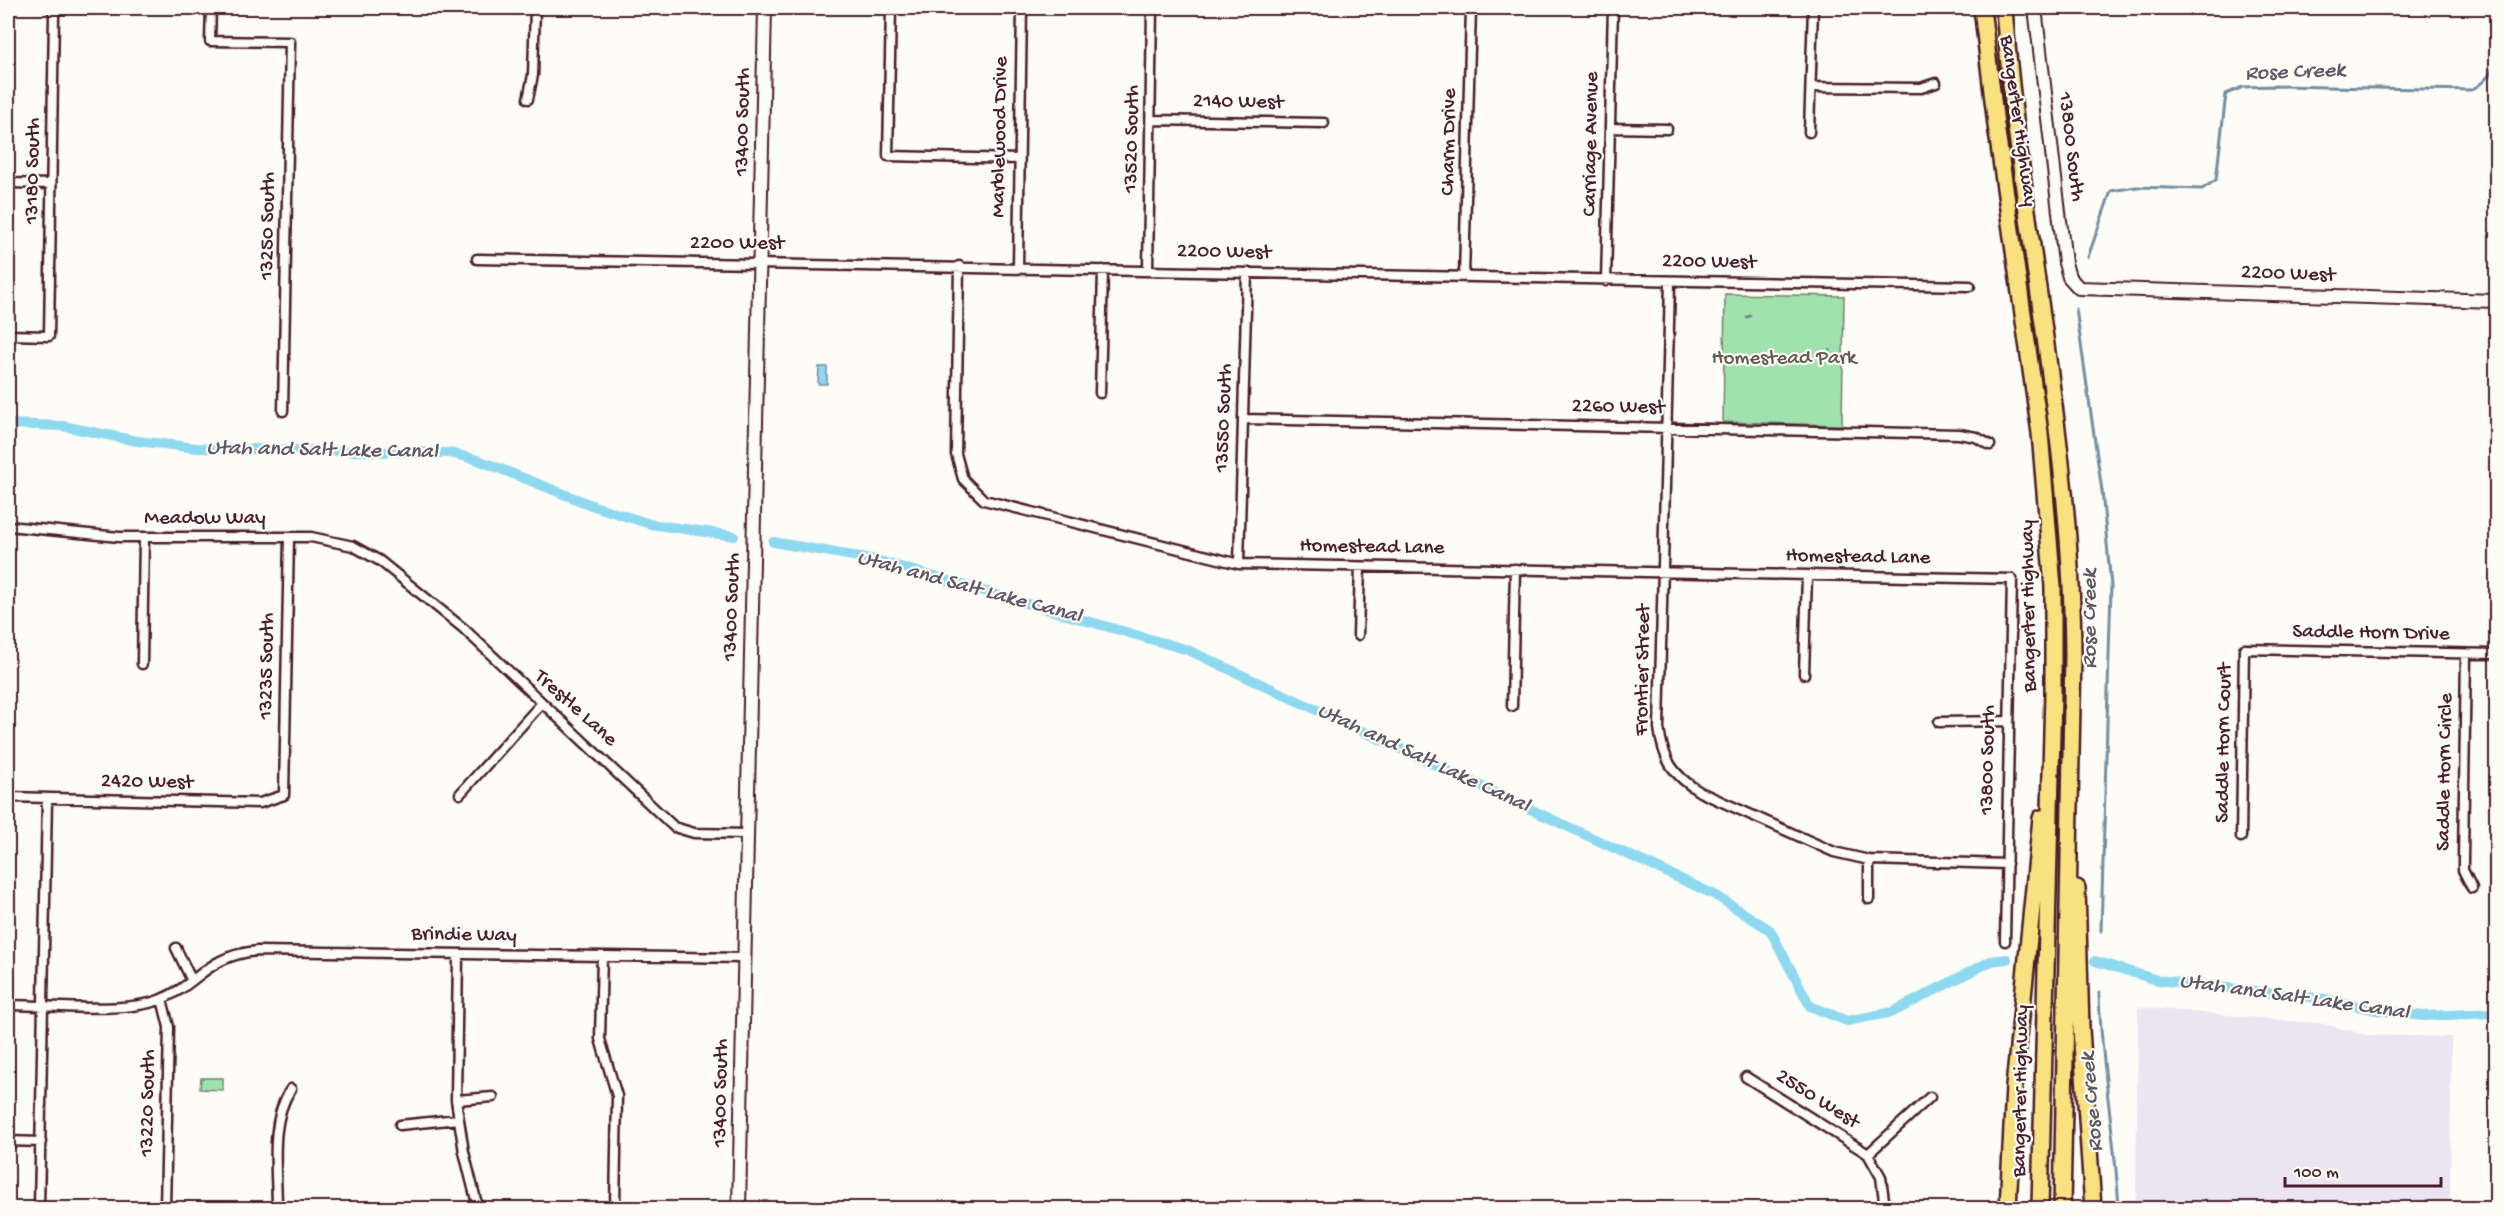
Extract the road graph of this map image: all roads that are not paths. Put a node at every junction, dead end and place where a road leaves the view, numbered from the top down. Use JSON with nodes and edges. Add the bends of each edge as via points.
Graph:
{"nodes":[{"id":1,"x":52,"y":8,"type":"edge"},
{"id":2,"x":211,"y":8,"type":"edge"},
{"id":3,"x":535,"y":8,"type":"edge"},
{"id":4,"x":765,"y":8,"type":"edge"},
{"id":5,"x":891,"y":8,"type":"edge"},
{"id":6,"x":1022,"y":8,"type":"edge"},
{"id":7,"x":1152,"y":8,"type":"edge"},
{"id":8,"x":1471,"y":8,"type":"edge"},
{"id":9,"x":1613,"y":8,"type":"edge"},
{"id":10,"x":1813,"y":8,"type":"edge"},
{"id":11,"x":1982,"y":8,"type":"edge"},
{"id":12,"x":2004,"y":8,"type":"edge"},
{"id":13,"x":2035,"y":8,"type":"edge"},
{"id":14,"x":1936,"y":83,"type":"dead end"},
{"id":15,"x":1811,"y":87,"type":"junction"},
{"id":16,"x":528,"y":99,"type":"dead end"},
{"id":17,"x":1151,"y":120,"type":"junction"},
{"id":18,"x":1324,"y":123,"type":"dead end"},
{"id":19,"x":1610,"y":128,"type":"junction"},
{"id":20,"x":1667,"y":129,"type":"dead end"},
{"id":21,"x":1809,"y":132,"type":"dead end"},
{"id":22,"x":1019,"y":159,"type":"junction"},
{"id":23,"x":8,"y":183,"type":"edge"},
{"id":24,"x":51,"y":184,"type":"junction"},
{"id":25,"x":477,"y":259,"type":"dead end"},
{"id":26,"x":761,"y":262,"type":"junction"},
{"id":27,"x":959,"y":266,"type":"junction"},
{"id":28,"x":1018,"y":267,"type":"junction"},
{"id":29,"x":1103,"y":270,"type":"junction"},
{"id":30,"x":1148,"y":270,"type":"junction"},
{"id":31,"x":1247,"y":273,"type":"junction"},
{"id":32,"x":1464,"y":277,"type":"junction"},
{"id":33,"x":1606,"y":281,"type":"junction"},
{"id":34,"x":1670,"y":283,"type":"junction"},
{"id":35,"x":1970,"y":286,"type":"dead end"},
{"id":36,"x":2079,"y":288,"type":"joint"},
{"id":37,"x":2496,"y":301,"type":"edge"},
{"id":38,"x":8,"y":335,"type":"edge"},
{"id":39,"x":1100,"y":393,"type":"dead end"},
{"id":40,"x":283,"y":411,"type":"dead end"},
{"id":41,"x":1244,"y":419,"type":"junction"},
{"id":42,"x":1666,"y":427,"type":"junction"},
{"id":43,"x":1990,"y":445,"type":"dead end"},
{"id":44,"x":8,"y":526,"type":"edge"},
{"id":45,"x":144,"y":537,"type":"junction"},
{"id":46,"x":289,"y":537,"type":"junction"},
{"id":47,"x":1239,"y":564,"type":"junction"},
{"id":48,"x":1360,"y":567,"type":"junction"},
{"id":49,"x":1515,"y":569,"type":"junction"},
{"id":50,"x":393,"y":572,"type":"joint"},
{"id":51,"x":1664,"y":572,"type":"junction"},
{"id":52,"x":1807,"y":575,"type":"junction"},
{"id":53,"x":2012,"y":579,"type":"joint"},
{"id":54,"x":1358,"y":635,"type":"dead end"},
{"id":55,"x":2244,"y":649,"type":"joint"},
{"id":56,"x":2466,"y":654,"type":"junction"},
{"id":57,"x":2496,"y":654,"type":"edge"},
{"id":58,"x":142,"y":664,"type":"dead end"},
{"id":59,"x":1804,"y":674,"type":"dead end"},
{"id":60,"x":2054,"y":693,"type":"junction"},
{"id":61,"x":541,"y":704,"type":"junction"},
{"id":62,"x":1512,"y":706,"type":"dead end"},
{"id":63,"x":2009,"y":721,"type":"junction"},
{"id":64,"x":1939,"y":722,"type":"dead end"},
{"id":65,"x":2071,"y":756,"type":"junction"},
{"id":66,"x":460,"y":794,"type":"dead end"},
{"id":67,"x":284,"y":795,"type":"joint"},
{"id":68,"x":8,"y":798,"type":"edge"},
{"id":69,"x":47,"y":799,"type":"junction"},
{"id":70,"x":747,"y":834,"type":"junction"},
{"id":71,"x":2241,"y":837,"type":"dead end"},
{"id":72,"x":1869,"y":860,"type":"junction"},
{"id":73,"x":2007,"y":864,"type":"junction"},
{"id":74,"x":2472,"y":888,"type":"dead end"},
{"id":75,"x":1869,"y":899,"type":"dead end"},
{"id":76,"x":2005,"y":941,"type":"dead end"},
{"id":77,"x":176,"y":948,"type":"dead end"},
{"id":78,"x":458,"y":954,"type":"junction"},
{"id":79,"x":602,"y":956,"type":"junction"},
{"id":80,"x":744,"y":958,"type":"junction"},
{"id":81,"x":191,"y":980,"type":"junction"},
{"id":82,"x":162,"y":999,"type":"junction"},
{"id":83,"x":8,"y":1005,"type":"edge"},
{"id":84,"x":43,"y":1005,"type":"junction"},
{"id":85,"x":1746,"y":1077,"type":"dead end"},
{"id":86,"x":291,"y":1089,"type":"dead end"},
{"id":87,"x":493,"y":1097,"type":"dead end"},
{"id":88,"x":1930,"y":1097,"type":"dead end"},
{"id":89,"x":456,"y":1100,"type":"junction"},
{"id":90,"x":458,"y":1119,"type":"junction"},
{"id":91,"x":400,"y":1125,"type":"dead end"},
{"id":92,"x":8,"y":1141,"type":"edge"},
{"id":93,"x":40,"y":1142,"type":"junction"},
{"id":94,"x":1868,"y":1154,"type":"junction"},
{"id":95,"x":39,"y":1209,"type":"edge"},
{"id":96,"x":165,"y":1209,"type":"edge"},
{"id":97,"x":277,"y":1209,"type":"edge"},
{"id":98,"x":477,"y":1209,"type":"edge"},
{"id":99,"x":615,"y":1209,"type":"edge"},
{"id":100,"x":739,"y":1209,"type":"edge"},
{"id":101,"x":1885,"y":1209,"type":"edge"},
{"id":102,"x":2008,"y":1209,"type":"edge"},
{"id":103,"x":2040,"y":1209,"type":"edge"},
{"id":104,"x":2062,"y":1209,"type":"edge"},
{"id":105,"x":2093,"y":1209,"type":"edge"}],
"edges":[{"from":1,"to":24,"type":"street","name":"13180 South"},
{"from":2,"to":40,"type":"street","name":"13250 South","via":[[210,41],[290,42]]},
{"from":3,"to":16,"type":"street","via":[[533,75]]},
{"from":4,"to":26,"type":"street","name":"13400 South"},
{"from":5,"to":22,"type":"street","via":[[888,156]]},
{"from":6,"to":22,"type":"street","name":"Marblewood Drive"},
{"from":7,"to":17,"type":"street","name":"13520 South"},
{"from":8,"to":32,"type":"street","name":"Charm Drive"},
{"from":9,"to":19,"type":"street","name":"Carriage Avenue"},
{"from":10,"to":15,"type":"street"},
{"from":11,"to":60,"type":"highway","name":"Bangerter Highway","via":[[2045,475],[2053,587]]},
{"from":12,"to":65,"type":"highway","name":"Bangerter Highway","via":[[2067,510],[2073,618]]},
{"from":13,"to":36,"type":"street","name":"13800 South","via":[[2065,263],[2069,277]]},
{"from":14,"to":15,"type":"street","via":[[1922,88]]},
{"from":15,"to":21,"type":"street"},
{"from":17,"to":18,"type":"street","name":"2140 West"},
{"from":17,"to":30,"type":"street","name":"13520 South"},
{"from":19,"to":20,"type":"street"},
{"from":19,"to":33,"type":"street","name":"Carriage Avenue"},
{"from":22,"to":28,"type":"street","name":"Marblewood Drive"},
{"from":23,"to":24,"type":"street"},
{"from":24,"to":38,"type":"street","name":"13180 South","via":[[49,336]]},
{"from":25,"to":26,"type":"street","name":"2200 West"},
{"from":26,"to":27,"type":"street","name":"2200 West"},
{"from":26,"to":70,"type":"street","name":"13400 South"},
{"from":27,"to":28,"type":"street","name":"2200 West"},
{"from":27,"to":47,"type":"street","name":"Homestead Lane","via":[[956,454],[963,479],[984,500]]},
{"from":28,"to":29,"type":"street","name":"2200 West"},
{"from":29,"to":30,"type":"street","name":"2200 West"},
{"from":29,"to":39,"type":"street"},
{"from":30,"to":31,"type":"street","name":"2200 West"},
{"from":31,"to":32,"type":"street","name":"2200 West"},
{"from":31,"to":41,"type":"street","name":"13550 South"},
{"from":32,"to":33,"type":"street","name":"2200 West"},
{"from":33,"to":34,"type":"street","name":"2200 West"},
{"from":34,"to":35,"type":"street","name":"2200 West"},
{"from":34,"to":42,"type":"street","name":"Frontier Street"},
{"from":36,"to":37,"type":"street","name":"2200 West"},
{"from":41,"to":42,"type":"street","name":"2260 West"},
{"from":41,"to":47,"type":"street","name":"13550 South"},
{"from":42,"to":43,"type":"street","name":"2260 West","via":[[1959,434]]},
{"from":42,"to":51,"type":"street","name":"Frontier Street"},
{"from":44,"to":45,"type":"street","name":"Meadow Way"},
{"from":45,"to":46,"type":"street","name":"Meadow Way"},
{"from":45,"to":58,"type":"street"},
{"from":46,"to":50,"type":"street","name":"Meadow Way","via":[[340,541],[367,552]]},
{"from":46,"to":67,"type":"street","name":"13235 South"},
{"from":47,"to":48,"type":"street","name":"Homestead Lane"},
{"from":48,"to":49,"type":"street","name":"Homestead Lane"},
{"from":48,"to":54,"type":"street"},
{"from":49,"to":51,"type":"street","name":"Homestead Lane"},
{"from":49,"to":62,"type":"street"},
{"from":50,"to":61,"type":"street","name":"Trestle Lane","via":[[463,628]]},
{"from":51,"to":52,"type":"street","name":"Homestead Lane"},
{"from":51,"to":72,"type":"street","name":"Frontier Street","via":[[1659,728],[1669,765],[1681,780],[1700,792],[1834,852]]},
{"from":52,"to":53,"type":"street","name":"Homestead Lane"},
{"from":52,"to":59,"type":"street"},
{"from":53,"to":63,"type":"street","name":"13800 South"},
{"from":55,"to":56,"type":"street","name":"Saddle Horn Drive"},
{"from":55,"to":71,"type":"street","name":"Saddle Horn Court"},
{"from":56,"to":57,"type":"street","name":"Saddle Horn Drive"},
{"from":56,"to":74,"type":"street","name":"Saddle Horn Circle","via":[[2463,870]]},
{"from":60,"to":102,"type":"highway","via":[[2017,1053]]},
{"from":60,"to":103,"type":"highway","name":"Bangerter Highway"},
{"from":61,"to":66,"type":"street"},
{"from":61,"to":70,"type":"street","name":"Trestle Lane","via":[[674,827],[694,833]]},
{"from":63,"to":64,"type":"street"},
{"from":63,"to":73,"type":"street","name":"13800 South"},
{"from":65,"to":104,"type":"highway","name":"Bangerter Highway"},
{"from":65,"to":105,"type":"highway","via":[[2080,1029]]},
{"from":67,"to":69,"type":"street","name":"2420 West","via":[[260,803]]},
{"from":68,"to":69,"type":"street","name":"2420 West"},
{"from":69,"to":84,"type":"street"},
{"from":70,"to":80,"type":"street","name":"13400 South"},
{"from":72,"to":73,"type":"street","name":"Frontier Street"},
{"from":72,"to":75,"type":"street"},
{"from":73,"to":76,"type":"street","name":"13800 South"},
{"from":77,"to":81,"type":"street"},
{"from":78,"to":79,"type":"street","name":"Brindie Way"},
{"from":78,"to":81,"type":"street","name":"Brindie Way","via":[[256,951],[220,959]]},
{"from":78,"to":89,"type":"street"},
{"from":79,"to":80,"type":"street","name":"Brindie Way"},
{"from":79,"to":99,"type":"street","via":[[600,1039],[617,1096]]},
{"from":80,"to":100,"type":"street","name":"13400 South"},
{"from":81,"to":82,"type":"street","name":"Brindie Way"},
{"from":82,"to":84,"type":"street","name":"Brindie Way","via":[[131,1006]]},
{"from":82,"to":96,"type":"street","name":"13220 South","via":[[169,1027]]},
{"from":83,"to":84,"type":"street","name":"Brindie Way"},
{"from":84,"to":93,"type":"street"},
{"from":85,"to":94,"type":"street","name":"2550 West"},
{"from":86,"to":97,"type":"street","via":[[278,1117]]},
{"from":87,"to":89,"type":"street"},
{"from":88,"to":94,"type":"street"},
{"from":89,"to":90,"type":"street"},
{"from":90,"to":91,"type":"street"},
{"from":90,"to":98,"type":"street"},
{"from":92,"to":93,"type":"street"},
{"from":93,"to":95,"type":"street"},
{"from":94,"to":101,"type":"street","via":[[1881,1177]]}]}
